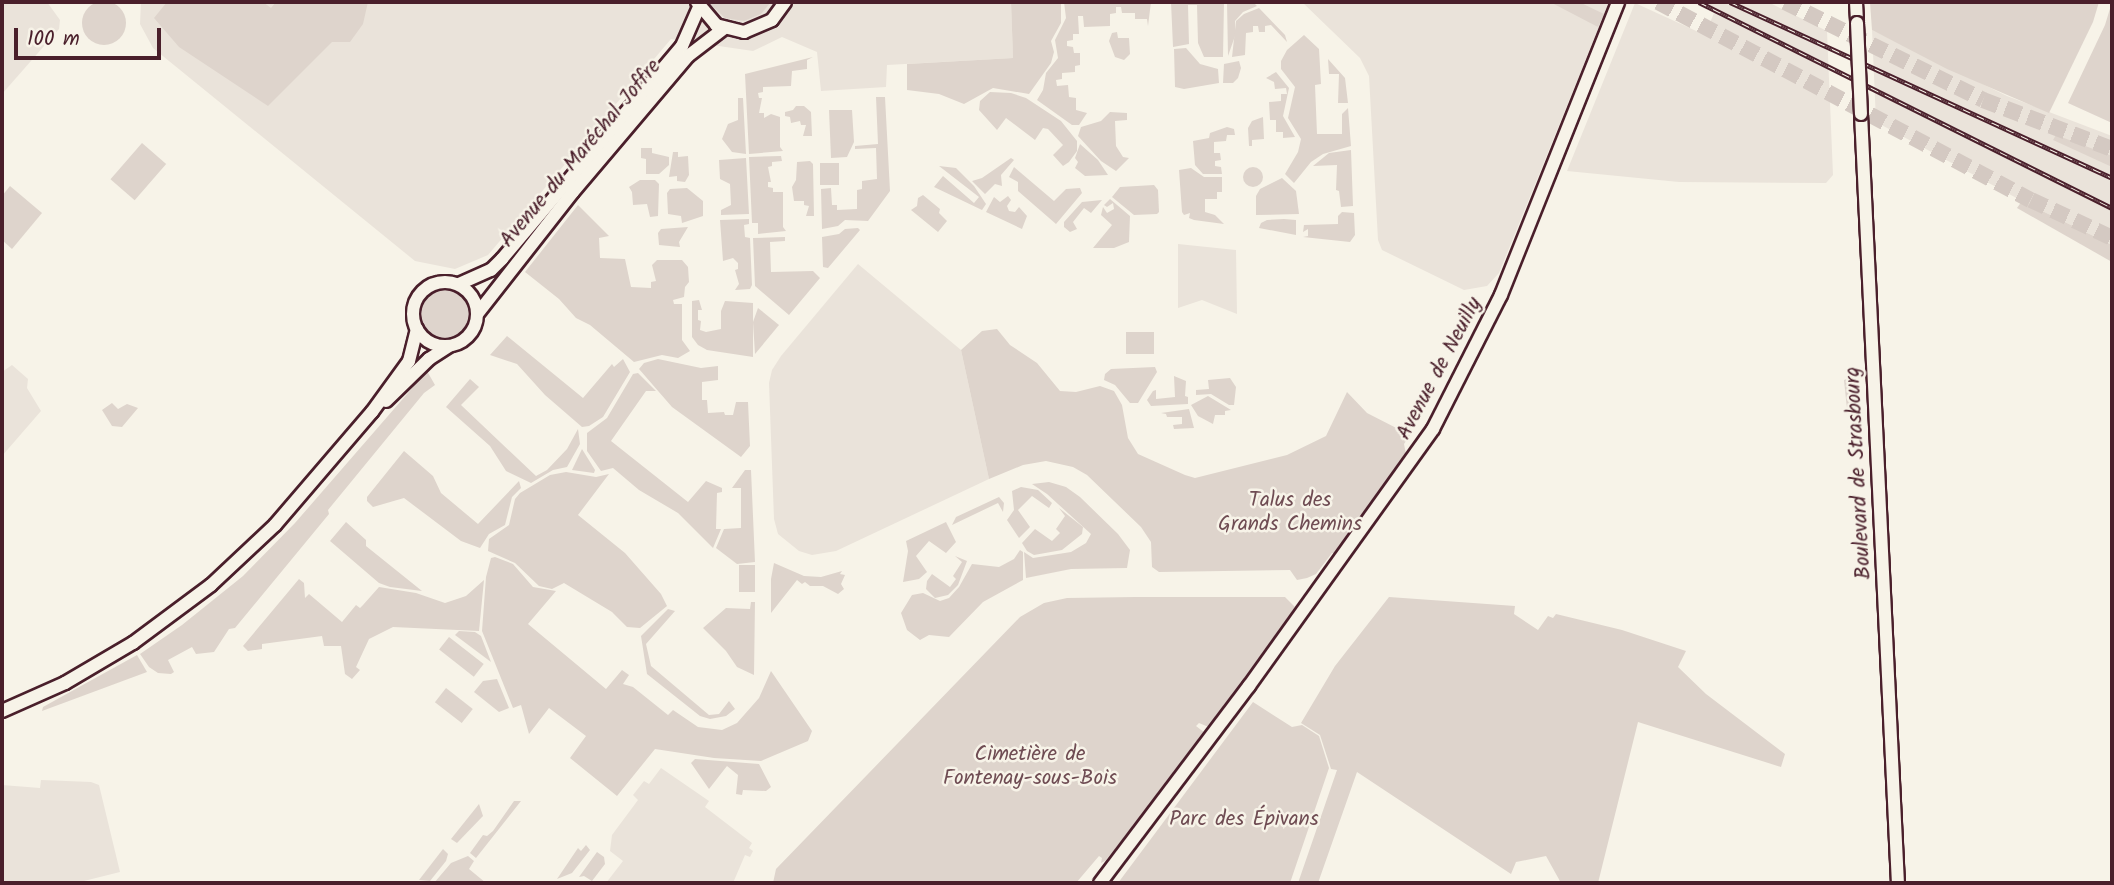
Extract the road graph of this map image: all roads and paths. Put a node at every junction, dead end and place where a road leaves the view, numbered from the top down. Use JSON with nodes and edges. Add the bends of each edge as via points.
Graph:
{"nodes":[{"id":1,"x":785,"y":2,"type":"edge"},
{"id":2,"x":1856,"y":2,"type":"edge"},
{"id":3,"x":698,"y":4,"type":"edge"},
{"id":4,"x":1616,"y":7,"type":"edge"},
{"id":5,"x":723,"y":29,"type":"junction"},
{"id":6,"x":459,"y":284,"type":"junction"},
{"id":7,"x":478,"y":313,"type":"junction"},
{"id":8,"x":417,"y":329,"type":"junction"},
{"id":9,"x":449,"y":346,"type":"junction"},
{"id":10,"x":372,"y":412,"type":"junction"},
{"id":11,"x":2,"y":711,"type":"edge"},
{"id":12,"x":1100,"y":883,"type":"edge"},
{"id":13,"x":1898,"y":883,"type":"edge"}],
"edges":[{"from":1,"to":5,"type":"main road","via":[[764,26],[744,32]]},
{"from":2,"to":13,"type":"main road","name":"Boulevard de Strasbourg","bridge":true},
{"from":3,"to":5,"type":"main road"},
{"from":3,"to":6,"type":"main road","name":"Avenue du Maréchal Joffre","via":[[682,46],[502,259]]},
{"from":4,"to":12,"type":"main road","name":"Avenue de Neuilly","via":[[1501,295],[1433,429],[1213,736]]},
{"from":5,"to":7,"type":"main road","name":"Avenue du Maréchal Joffre","via":[[688,56]]},
{"from":6,"to":7,"type":"main road","via":[[473,298]]},
{"from":6,"to":8,"type":"main road","via":[[439,282],[421,292],[413,308]]},
{"from":7,"to":9,"type":"main road","via":[[465,339]]},
{"from":8,"to":9,"type":"main road","via":[[430,343]]},
{"from":8,"to":10,"type":"main road","via":[[409,361]]},
{"from":9,"to":10,"type":"main road"},
{"from":10,"to":11,"type":"main road","via":[[275,525],[211,584],[130,644],[65,683]]}]}
